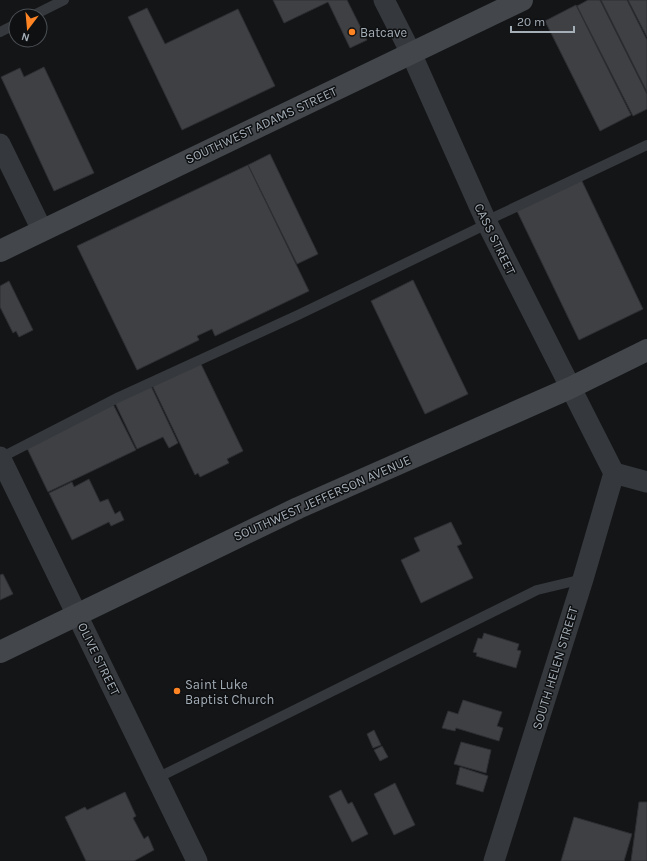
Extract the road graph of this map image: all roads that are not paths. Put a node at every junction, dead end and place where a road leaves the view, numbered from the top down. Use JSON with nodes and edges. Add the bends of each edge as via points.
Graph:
{"nodes":[{"id":1,"x":64,"y":0,"type":"edge"},
{"id":2,"x":384,"y":0,"type":"edge"},
{"id":3,"x":522,"y":0,"type":"edge"},
{"id":4,"x":48,"y":8,"type":"edge"},
{"id":5,"x":411,"y":53,"type":"junction"},
{"id":6,"x":0,"y":144,"type":"edge"},
{"id":7,"x":647,"y":145,"type":"edge"},
{"id":8,"x":486,"y":223,"type":"junction"},
{"id":9,"x":42,"y":230,"type":"junction"},
{"id":10,"x":0,"y":251,"type":"edge"},
{"id":11,"x":647,"y":350,"type":"edge"},
{"id":12,"x":570,"y":388,"type":"junction"},
{"id":13,"x":0,"y":458,"type":"edge"},
{"id":14,"x":614,"y":473,"type":"junction"},
{"id":15,"x":647,"y":482,"type":"edge"},
{"id":16,"x":583,"y":579,"type":"junction"},
{"id":17,"x":78,"y":614,"type":"junction"},
{"id":18,"x":0,"y":652,"type":"edge"},
{"id":19,"x":157,"y":778,"type":"junction"},
{"id":20,"x":197,"y":861,"type":"edge"},
{"id":21,"x":494,"y":861,"type":"edge"}],
"edges":[{"from":1,"to":4,"type":"lane"},
{"from":2,"to":5,"type":"street","name":"CASS STREET"},
{"from":3,"to":5,"type":"main road","name":"SOUTHWEST ADAMS STREET"},
{"from":5,"to":8,"type":"street","name":"CASS STREET"},
{"from":5,"to":9,"type":"main road","name":"SOUTHWEST ADAMS STREET"},
{"from":6,"to":9,"type":"street"},
{"from":7,"to":8,"type":"lane"},
{"from":8,"to":12,"type":"street","name":"CASS STREET"},
{"from":8,"to":13,"type":"lane","via":[[298,315],[119,397]]},
{"from":9,"to":10,"type":"main road","name":"SOUTHWEST ADAMS STREET"},
{"from":11,"to":12,"type":"main road","name":"SOUTHWEST JEFFERSON AVENUE"},
{"from":12,"to":14,"type":"street","name":"CASS STREET"},
{"from":12,"to":17,"type":"main road","name":"SOUTHWEST JEFFERSON AVENUE","via":[[298,508]]},
{"from":13,"to":17,"type":"street","name":"OLIVE STREET"},
{"from":14,"to":15,"type":"street"},
{"from":14,"to":16,"type":"street","name":"SOUTH HELEN STREET"},
{"from":16,"to":19,"type":"lane","via":[[537,590]]},
{"from":16,"to":21,"type":"street","name":"SOUTH HELEN STREET"},
{"from":17,"to":18,"type":"main road","name":"SOUTHWEST JEFFERSON AVENUE"},
{"from":17,"to":19,"type":"street","name":"OLIVE STREET"},
{"from":19,"to":20,"type":"street","name":"OLIVE STREET"}]}
